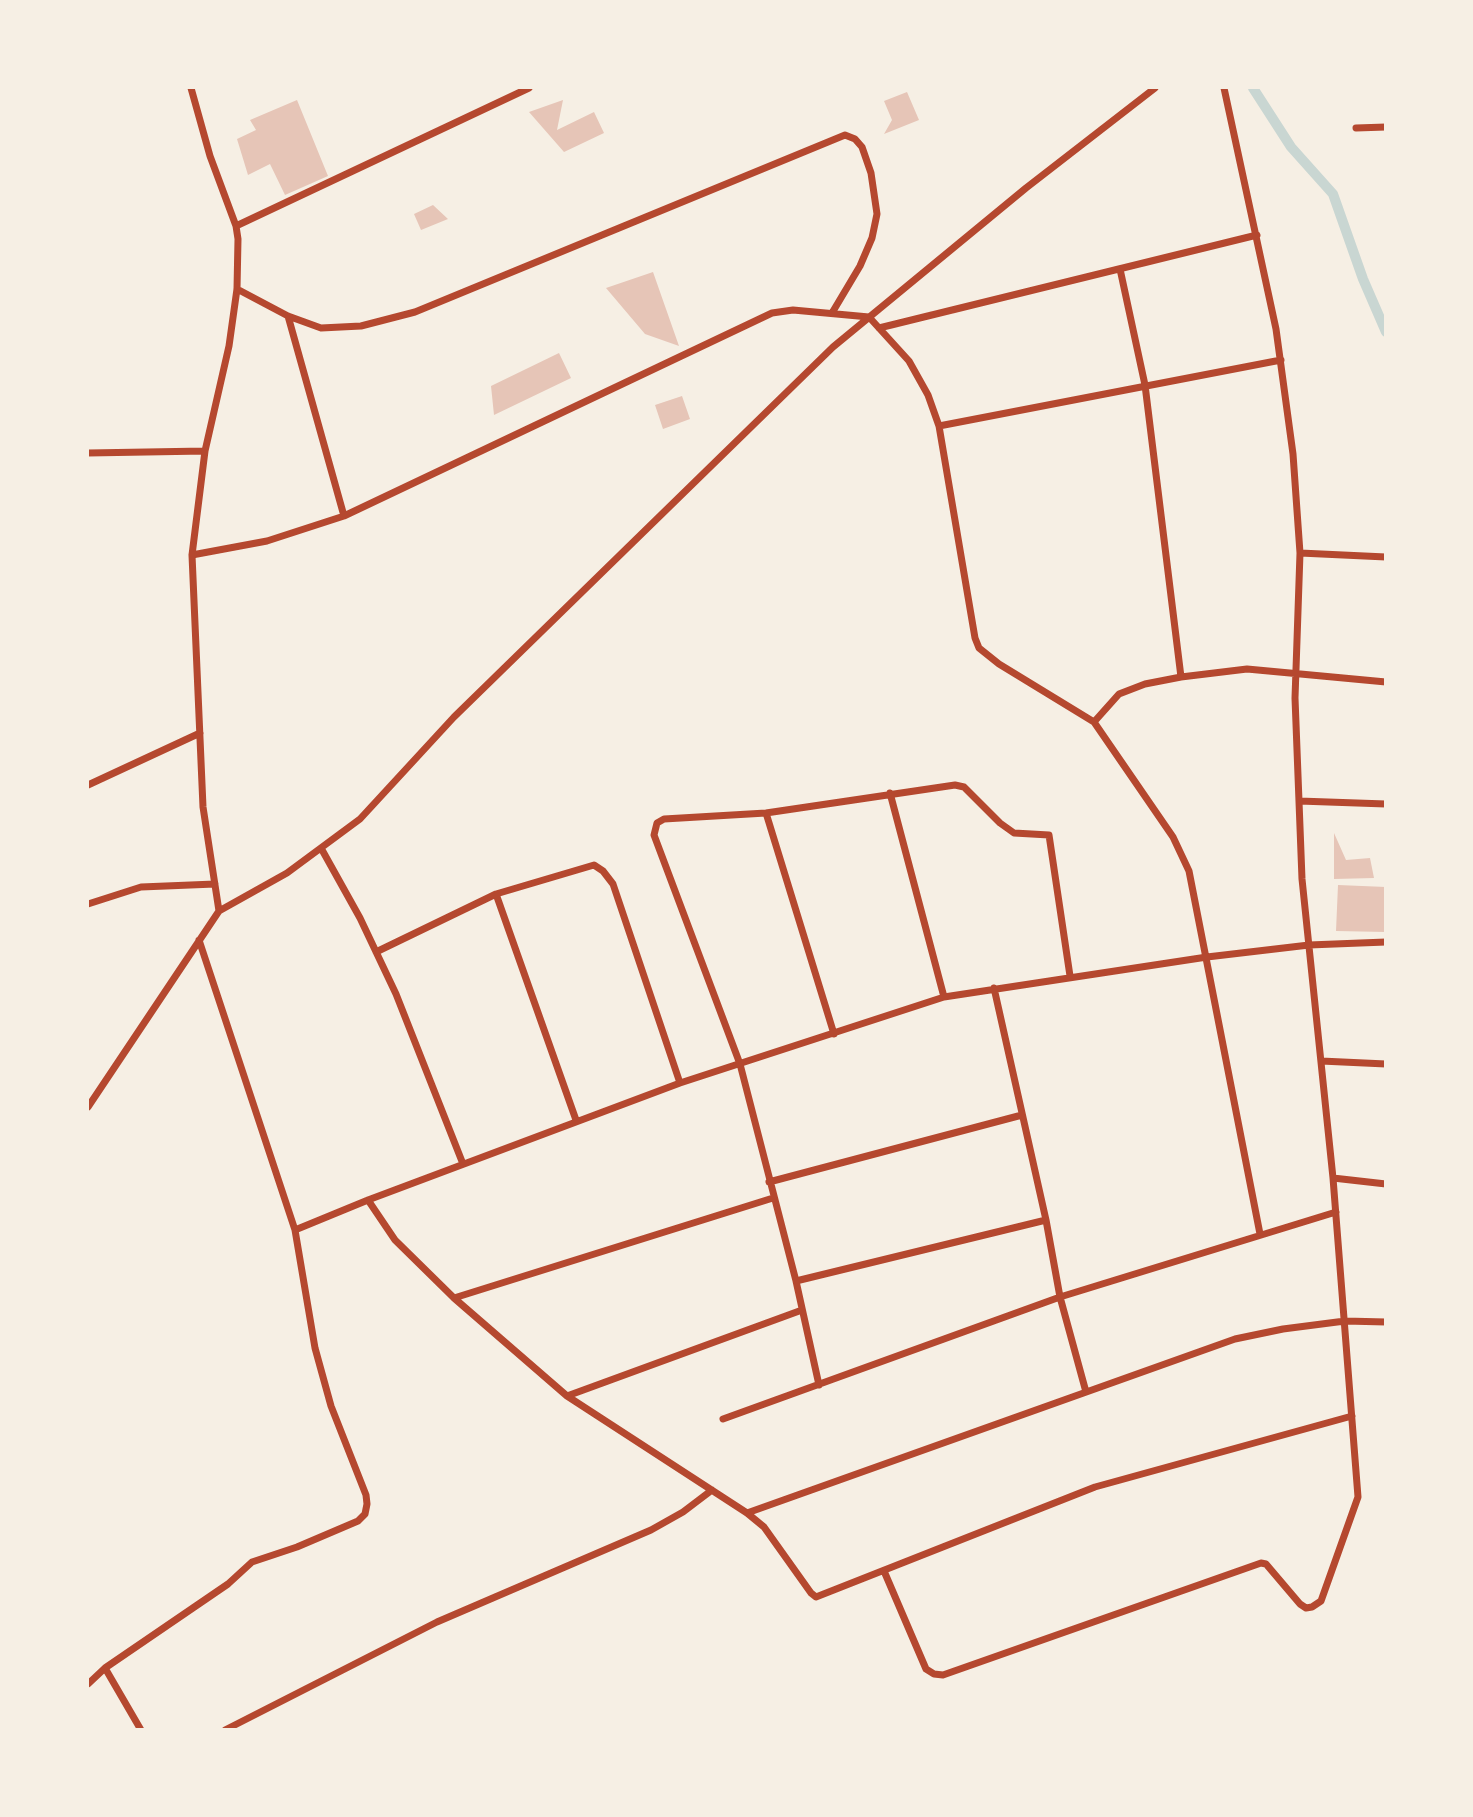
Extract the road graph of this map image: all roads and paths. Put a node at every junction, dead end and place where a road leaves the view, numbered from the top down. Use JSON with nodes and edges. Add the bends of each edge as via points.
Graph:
{"nodes":[{"id":1,"x":191,"y":88,"type":"edge"},
{"id":2,"x":529,"y":88,"type":"edge"},
{"id":3,"x":1155,"y":88,"type":"edge"},
{"id":4,"x":1224,"y":88,"type":"edge"},
{"id":5,"x":1385,"y":127,"type":"edge"},
{"id":6,"x":1356,"y":128,"type":"dead end"},
{"id":7,"x":236,"y":226,"type":"junction"},
{"id":8,"x":1257,"y":235,"type":"junction"},
{"id":9,"x":1120,"y":269,"type":"junction"},
{"id":10,"x":237,"y":289,"type":"junction"},
{"id":11,"x":832,"y":313,"type":"junction"},
{"id":12,"x":288,"y":316,"type":"junction"},
{"id":13,"x":869,"y":317,"type":"junction"},
{"id":14,"x":879,"y":328,"type":"junction"},
{"id":15,"x":1281,"y":360,"type":"junction"},
{"id":16,"x":1145,"y":385,"type":"junction"},
{"id":17,"x":939,"y":426,"type":"junction"},
{"id":18,"x":205,"y":451,"type":"junction"},
{"id":19,"x":88,"y":453,"type":"edge"},
{"id":20,"x":344,"y":516,"type":"junction"},
{"id":21,"x":1300,"y":553,"type":"junction"},
{"id":22,"x":192,"y":555,"type":"junction"},
{"id":23,"x":1385,"y":557,"type":"edge"},
{"id":24,"x":1296,"y":674,"type":"junction"},
{"id":25,"x":1181,"y":677,"type":"junction"},
{"id":26,"x":1385,"y":682,"type":"edge"},
{"id":27,"x":1094,"y":722,"type":"junction"},
{"id":28,"x":200,"y":733,"type":"junction"},
{"id":29,"x":88,"y":785,"type":"edge"},
{"id":30,"x":890,"y":793,"type":"junction"},
{"id":31,"x":1299,"y":801,"type":"junction"},
{"id":32,"x":1385,"y":804,"type":"edge"},
{"id":33,"x":766,"y":813,"type":"junction"},
{"id":34,"x":321,"y":848,"type":"junction"},
{"id":35,"x":215,"y":884,"type":"junction"},
{"id":36,"x":496,"y":894,"type":"junction"},
{"id":37,"x":88,"y":904,"type":"edge"},
{"id":38,"x":219,"y":911,"type":"junction"},
{"id":39,"x":199,"y":940,"type":"junction"},
{"id":40,"x":1385,"y":942,"type":"edge"},
{"id":41,"x":1309,"y":945,"type":"junction"},
{"id":42,"x":376,"y":951,"type":"junction"},
{"id":43,"x":1207,"y":957,"type":"junction"},
{"id":44,"x":1070,"y":976,"type":"junction"},
{"id":45,"x":993,"y":988,"type":"junction"},
{"id":46,"x":944,"y":997,"type":"junction"},
{"id":47,"x":834,"y":1034,"type":"junction"},
{"id":48,"x":1321,"y":1061,"type":"junction"},
{"id":49,"x":740,"y":1064,"type":"junction"},
{"id":50,"x":1385,"y":1064,"type":"edge"},
{"id":51,"x":680,"y":1083,"type":"junction"},
{"id":52,"x":88,"y":1107,"type":"edge"},
{"id":53,"x":1022,"y":1115,"type":"junction"},
{"id":54,"x":576,"y":1120,"type":"junction"},
{"id":55,"x":463,"y":1164,"type":"junction"},
{"id":56,"x":1333,"y":1178,"type":"junction"},
{"id":57,"x":769,"y":1182,"type":"junction"},
{"id":58,"x":1385,"y":1184,"type":"edge"},
{"id":59,"x":773,"y":1198,"type":"junction"},
{"id":60,"x":368,"y":1200,"type":"junction"},
{"id":61,"x":1336,"y":1212,"type":"junction"},
{"id":62,"x":1046,"y":1220,"type":"junction"},
{"id":63,"x":295,"y":1230,"type":"junction"},
{"id":64,"x":1260,"y":1234,"type":"junction"},
{"id":65,"x":796,"y":1281,"type":"junction"},
{"id":66,"x":1060,"y":1297,"type":"junction"},
{"id":67,"x":454,"y":1298,"type":"junction"},
{"id":68,"x":802,"y":1310,"type":"junction"},
{"id":69,"x":1345,"y":1321,"type":"junction"},
{"id":70,"x":1385,"y":1322,"type":"edge"},
{"id":71,"x":818,"y":1385,"type":"junction"},
{"id":72,"x":1086,"y":1392,"type":"junction"},
{"id":73,"x":567,"y":1396,"type":"junction"},
{"id":74,"x":1352,"y":1416,"type":"junction"},
{"id":75,"x":723,"y":1419,"type":"dead end"},
{"id":76,"x":712,"y":1490,"type":"junction"},
{"id":77,"x":747,"y":1513,"type":"junction"},
{"id":78,"x":884,"y":1571,"type":"junction"},
{"id":79,"x":105,"y":1668,"type":"junction"},
{"id":80,"x":88,"y":1684,"type":"edge"},
{"id":81,"x":141,"y":1730,"type":"edge"},
{"id":82,"x":225,"y":1730,"type":"edge"}],
"edges":[{"from":1,"to":7,"type":"street"},
{"from":2,"to":7,"type":"street"},
{"from":3,"to":13,"type":"street"},
{"from":4,"to":8,"type":"street"},
{"from":5,"to":6,"type":"street"},
{"from":7,"to":10,"type":"street"},
{"from":8,"to":9,"type":"street"},
{"from":8,"to":15,"type":"street"},
{"from":9,"to":14,"type":"street"},
{"from":9,"to":16,"type":"street"},
{"from":10,"to":12,"type":"street"},
{"from":10,"to":18,"type":"street"},
{"from":11,"to":12,"type":"street","via":[[860,266],[877,214],[862,147],[845,135],[415,312],[361,326],[321,328]]},
{"from":11,"to":13,"type":"street"},
{"from":11,"to":20,"type":"street","via":[[772,313]]},
{"from":12,"to":20,"type":"street"},
{"from":13,"to":14,"type":"street"},
{"from":13,"to":34,"type":"street","via":[[454,717],[360,819]]},
{"from":14,"to":17,"type":"street","via":[[909,361]]},
{"from":15,"to":16,"type":"street"},
{"from":15,"to":21,"type":"street"},
{"from":16,"to":17,"type":"street"},
{"from":16,"to":25,"type":"street"},
{"from":17,"to":27,"type":"street","via":[[979,648]]},
{"from":18,"to":19,"type":"street"},
{"from":18,"to":22,"type":"street"},
{"from":20,"to":22,"type":"street","via":[[268,541]]},
{"from":21,"to":23,"type":"street"},
{"from":21,"to":24,"type":"street"},
{"from":22,"to":28,"type":"street"},
{"from":24,"to":25,"type":"street","via":[[1247,669]]},
{"from":24,"to":26,"type":"street"},
{"from":24,"to":31,"type":"street"},
{"from":25,"to":27,"type":"street","via":[[1119,694]]},
{"from":27,"to":43,"type":"street","via":[[1173,837],[1189,871]]},
{"from":28,"to":29,"type":"street"},
{"from":28,"to":35,"type":"street","via":[[203,807]]},
{"from":30,"to":33,"type":"street"},
{"from":30,"to":44,"type":"street","via":[[964,787],[1014,833],[1049,835]]},
{"from":30,"to":46,"type":"street"},
{"from":31,"to":32,"type":"street"},
{"from":31,"to":41,"type":"street"},
{"from":33,"to":47,"type":"street"},
{"from":33,"to":49,"type":"street","via":[[664,819],[657,823],[654,835]]},
{"from":34,"to":38,"type":"street"},
{"from":34,"to":42,"type":"street"},
{"from":35,"to":37,"type":"street","via":[[141,887]]},
{"from":35,"to":38,"type":"street"},
{"from":36,"to":42,"type":"street"},
{"from":36,"to":51,"type":"street","via":[[594,865],[603,871],[613,884]]},
{"from":36,"to":54,"type":"street"},
{"from":38,"to":39,"type":"street"},
{"from":39,"to":52,"type":"street"},
{"from":39,"to":63,"type":"street"},
{"from":40,"to":41,"type":"street"},
{"from":41,"to":43,"type":"street"},
{"from":41,"to":48,"type":"street"},
{"from":42,"to":55,"type":"street"},
{"from":43,"to":44,"type":"street"},
{"from":43,"to":64,"type":"street"},
{"from":44,"to":45,"type":"street"},
{"from":45,"to":46,"type":"street"},
{"from":45,"to":53,"type":"street"},
{"from":46,"to":47,"type":"street"},
{"from":47,"to":49,"type":"street"},
{"from":48,"to":50,"type":"street"},
{"from":48,"to":56,"type":"street"},
{"from":49,"to":51,"type":"street"},
{"from":49,"to":57,"type":"street"},
{"from":51,"to":54,"type":"street"},
{"from":53,"to":57,"type":"street"},
{"from":53,"to":62,"type":"street"},
{"from":54,"to":55,"type":"street"},
{"from":55,"to":60,"type":"street"},
{"from":56,"to":58,"type":"street"},
{"from":56,"to":61,"type":"street"},
{"from":57,"to":59,"type":"street"},
{"from":59,"to":65,"type":"street"},
{"from":59,"to":67,"type":"street"},
{"from":60,"to":63,"type":"street"},
{"from":60,"to":67,"type":"street","via":[[396,1240]]},
{"from":61,"to":64,"type":"street"},
{"from":61,"to":69,"type":"street"},
{"from":62,"to":65,"type":"street"},
{"from":62,"to":66,"type":"street"},
{"from":63,"to":79,"type":"street","via":[[314,1348],[366,1494],[365,1514],[321,1537],[252,1562],[228,1584]]},
{"from":64,"to":66,"type":"street"},
{"from":65,"to":68,"type":"street"},
{"from":66,"to":71,"type":"street"},
{"from":66,"to":72,"type":"street"},
{"from":67,"to":73,"type":"street"},
{"from":68,"to":71,"type":"street"},
{"from":68,"to":73,"type":"street"},
{"from":69,"to":70,"type":"street"},
{"from":69,"to":72,"type":"street","via":[[1235,1339]]},
{"from":69,"to":74,"type":"street"},
{"from":71,"to":75,"type":"street"},
{"from":72,"to":77,"type":"street"},
{"from":73,"to":76,"type":"street"},
{"from":74,"to":78,"type":"street","via":[[1096,1487]]},
{"from":74,"to":78,"type":"street","via":[[1358,1497],[1321,1601],[1306,1608],[1261,1563],[943,1675],[926,1669]]},
{"from":76,"to":77,"type":"street"},
{"from":76,"to":82,"type":"street","via":[[651,1530],[437,1622]]},
{"from":77,"to":78,"type":"street","via":[[764,1527],[816,1597]]},
{"from":79,"to":80,"type":"street"},
{"from":79,"to":81,"type":"street"}]}
